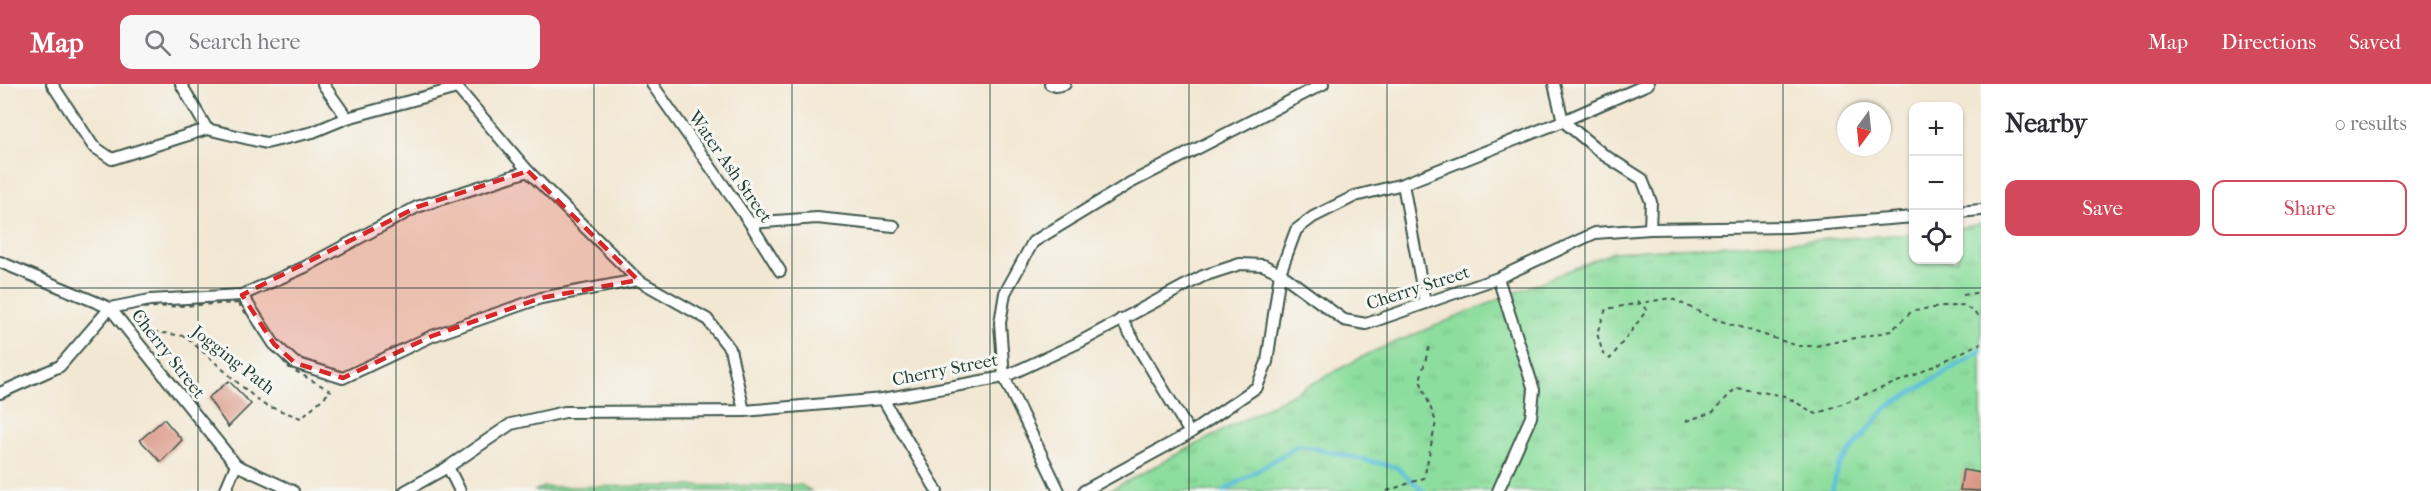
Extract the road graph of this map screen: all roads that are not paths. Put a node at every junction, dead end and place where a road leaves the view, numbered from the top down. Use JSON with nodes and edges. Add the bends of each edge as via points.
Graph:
{"nodes":[{"id":1,"x":52,"y":84,"type":"edge"},
{"id":2,"x":181,"y":84,"type":"edge"},
{"id":3,"x":323,"y":84,"type":"edge"},
{"id":4,"x":652,"y":84,"type":"edge"},
{"id":5,"x":1050,"y":84,"type":"edge"},
{"id":6,"x":1065,"y":84,"type":"edge"},
{"id":7,"x":1323,"y":84,"type":"edge"},
{"id":8,"x":1554,"y":84,"type":"edge"},
{"id":9,"x":1648,"y":84,"type":"edge"},
{"id":10,"x":456,"y":86,"type":"edge"},
{"id":11,"x":347,"y":118,"type":"junction"},
{"id":12,"x":1563,"y":121,"type":"junction"},
{"id":13,"x":207,"y":129,"type":"junction"},
{"id":14,"x":528,"y":171,"type":"junction"},
{"id":15,"x":1403,"y":184,"type":"junction"},
{"id":16,"x":1981,"y":210,"type":"edge"},
{"id":17,"x":1963,"y":212,"type":"edge"},
{"id":18,"x":1909,"y":217,"type":"edge"},
{"id":19,"x":750,"y":223,"type":"junction"},
{"id":20,"x":894,"y":226,"type":"dead end"},
{"id":21,"x":1650,"y":229,"type":"junction"},
{"id":22,"x":0,"y":262,"type":"edge"},
{"id":23,"x":780,"y":271,"type":"dead end"},
{"id":24,"x":1280,"y":273,"type":"junction"},
{"id":25,"x":1498,"y":278,"type":"junction"},
{"id":26,"x":638,"y":280,"type":"junction"},
{"id":27,"x":242,"y":295,"type":"junction"},
{"id":28,"x":1425,"y":303,"type":"junction"},
{"id":29,"x":110,"y":308,"type":"junction"},
{"id":30,"x":1121,"y":319,"type":"junction"},
{"id":31,"x":1004,"y":377,"type":"junction"},
{"id":32,"x":0,"y":393,"type":"edge"},
{"id":33,"x":883,"y":399,"type":"junction"},
{"id":34,"x":744,"y":411,"type":"junction"},
{"id":35,"x":1190,"y":433,"type":"junction"},
{"id":36,"x":237,"y":465,"type":"junction"},
{"id":37,"x":448,"y":467,"type":"junction"},
{"id":38,"x":225,"y":491,"type":"edge"},
{"id":39,"x":293,"y":491,"type":"edge"},
{"id":40,"x":405,"y":491,"type":"edge"},
{"id":41,"x":460,"y":491,"type":"edge"},
{"id":42,"x":937,"y":491,"type":"edge"},
{"id":43,"x":1059,"y":491,"type":"edge"},
{"id":44,"x":1084,"y":491,"type":"edge"},
{"id":45,"x":1498,"y":491,"type":"edge"}],
"edges":[{"from":1,"to":13,"type":"street","via":[[93,146],[112,159]]},
{"from":2,"to":13,"type":"street"},
{"from":3,"to":11,"type":"street"},
{"from":4,"to":19,"type":"street","name":"Water Ash Street"},
{"from":5,"to":6,"type":"street"},
{"from":7,"to":31,"type":"street","via":[[1130,183],[1033,242],[1005,293],[1000,323]]},
{"from":8,"to":12,"type":"street"},
{"from":9,"to":12,"type":"street"},
{"from":10,"to":11,"type":"street"},
{"from":10,"to":14,"type":"street"},
{"from":11,"to":13,"type":"street","via":[[314,132],[266,143]]},
{"from":12,"to":15,"type":"street"},
{"from":12,"to":21,"type":"street","via":[[1604,155],[1642,179],[1651,202]]},
{"from":14,"to":26,"type":"street"},
{"from":14,"to":27,"type":"street","via":[[417,207],[305,267]]},
{"from":15,"to":24,"type":"street","via":[[1355,196],[1313,217],[1296,230]]},
{"from":15,"to":28,"type":"street"},
{"from":16,"to":17,"type":"street"},
{"from":18,"to":21,"type":"street","name":"Cherry Street","via":[[1788,227]]},
{"from":19,"to":20,"type":"street","via":[[817,218]]},
{"from":19,"to":23,"type":"street","name":"Water Ash Street"},
{"from":21,"to":25,"type":"street","name":"Cherry Street","via":[[1595,233]]},
{"from":22,"to":29,"type":"street","name":"Cherry Street"},
{"from":24,"to":28,"type":"street","name":"Cherry Street","via":[[1344,320],[1366,324]]},
{"from":24,"to":30,"type":"street","name":"Cherry Street","via":[[1263,265],[1240,264],[1203,276]]},
{"from":24,"to":35,"type":"street","via":[[1267,362],[1257,387]]},
{"from":25,"to":28,"type":"street","name":"Cherry Street"},
{"from":25,"to":45,"type":"street","via":[[1534,390],[1531,417]]},
{"from":26,"to":27,"type":"street","via":[[541,298],[432,336],[343,378],[295,363],[274,344]]},
{"from":26,"to":34,"type":"street","via":[[707,319],[730,349]]},
{"from":27,"to":29,"type":"street","via":[[150,300]]},
{"from":29,"to":32,"type":"street","via":[[60,366]]},
{"from":29,"to":36,"type":"street","name":"Cherry Street"},
{"from":30,"to":31,"type":"street","name":"Cherry Street"},
{"from":30,"to":35,"type":"street"},
{"from":31,"to":33,"type":"street","name":"Cherry Street"},
{"from":31,"to":43,"type":"street"},
{"from":33,"to":34,"type":"street","name":"Cherry Street"},
{"from":33,"to":42,"type":"street"},
{"from":34,"to":37,"type":"street","name":"Cherry Street","via":[[565,412],[511,424]]},
{"from":35,"to":44,"type":"street"},
{"from":36,"to":38,"type":"street"},
{"from":36,"to":39,"type":"street","name":"Cherry Street"},
{"from":37,"to":40,"type":"street","name":"Cherry Street"},
{"from":37,"to":41,"type":"street"}]}
